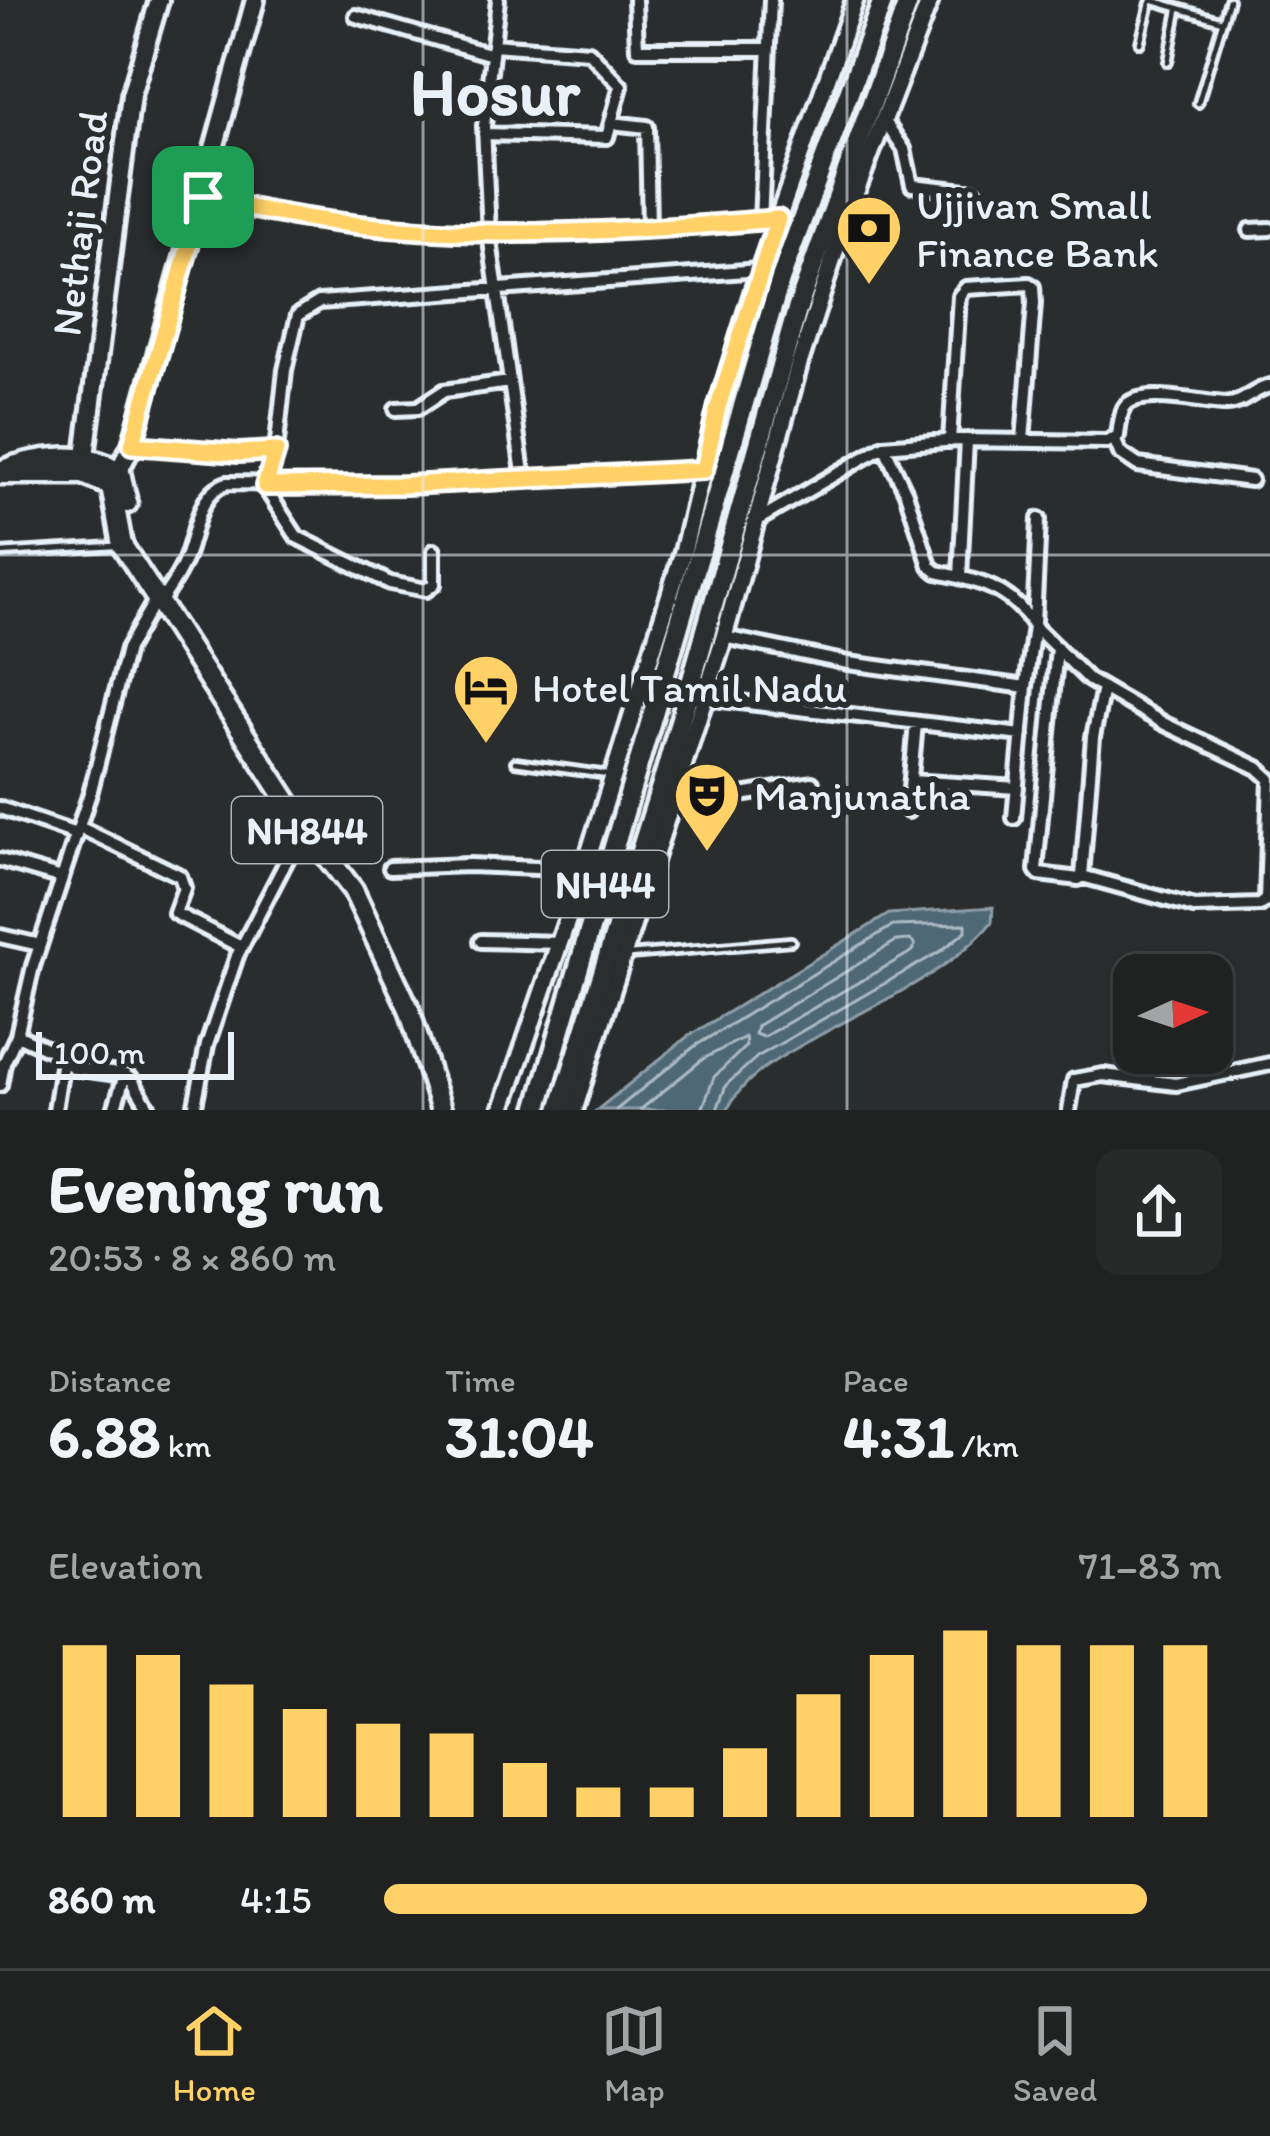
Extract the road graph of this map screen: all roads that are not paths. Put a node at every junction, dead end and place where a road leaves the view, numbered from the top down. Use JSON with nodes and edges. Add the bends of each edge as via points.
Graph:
{"nodes":[{"id":1,"x":159,"y":0,"type":"edge"},
{"id":2,"x":255,"y":0,"type":"edge"},
{"id":3,"x":498,"y":0,"type":"edge"},
{"id":4,"x":634,"y":0,"type":"edge"},
{"id":5,"x":771,"y":0,"type":"edge"},
{"id":6,"x":855,"y":0,"type":"edge"},
{"id":7,"x":909,"y":0,"type":"edge"},
{"id":8,"x":930,"y":0,"type":"edge"},
{"id":9,"x":1228,"y":0,"type":"edge"},
{"id":10,"x":1150,"y":2,"type":"edge"},
{"id":11,"x":880,"y":8,"type":"edge"},
{"id":12,"x":1178,"y":10,"type":"junction"},
{"id":13,"x":356,"y":16,"type":"dead end"},
{"id":14,"x":1222,"y":21,"type":"junction"},
{"id":15,"x":1141,"y":44,"type":"dead end"},
{"id":16,"x":768,"y":49,"type":"junction"},
{"id":17,"x":492,"y":50,"type":"junction"},
{"id":18,"x":1168,"y":62,"type":"dead end"},
{"id":19,"x":1198,"y":103,"type":"dead end"},
{"id":20,"x":884,"y":119,"type":"junction"},
{"id":21,"x":611,"y":123,"type":"junction"},
{"id":22,"x":484,"y":134,"type":"junction"},
{"id":23,"x":975,"y":192,"type":"dead end"},
{"id":24,"x":203,"y":197,"type":"junction"},
{"id":25,"x":770,"y":220,"type":"junction"},
{"id":26,"x":649,"y":228,"type":"junction"},
{"id":27,"x":1270,"y":229,"type":"edge"},
{"id":28,"x":1250,"y":230,"type":"dead end"},
{"id":29,"x":489,"y":234,"type":"junction"},
{"id":30,"x":760,"y":270,"type":"junction"},
{"id":31,"x":498,"y":292,"type":"junction"},
{"id":32,"x":510,"y":382,"type":"junction"},
{"id":33,"x":1270,"y":386,"type":"edge"},
{"id":34,"x":396,"y":409,"type":"dead end"},
{"id":35,"x":950,"y":440,"type":"junction"},
{"id":36,"x":967,"y":440,"type":"junction"},
{"id":37,"x":1023,"y":440,"type":"junction"},
{"id":38,"x":1114,"y":441,"type":"junction"},
{"id":39,"x":132,"y":445,"type":"junction"},
{"id":40,"x":884,"y":446,"type":"junction"},
{"id":41,"x":276,"y":451,"type":"junction"},
{"id":42,"x":84,"y":466,"type":"junction"},
{"id":43,"x":704,"y":470,"type":"junction"},
{"id":44,"x":0,"y":472,"type":"edge"},
{"id":45,"x":115,"y":479,"type":"junction"},
{"id":46,"x":524,"y":480,"type":"junction"},
{"id":47,"x":1251,"y":480,"type":"dead end"},
{"id":48,"x":265,"y":486,"type":"junction"},
{"id":49,"x":1039,"y":520,"type":"dead end"},
{"id":50,"x":756,"y":521,"type":"junction"},
{"id":51,"x":122,"y":545,"type":"junction"},
{"id":52,"x":434,"y":551,"type":"dead end"},
{"id":53,"x":0,"y":553,"type":"edge"},
{"id":54,"x":695,"y":555,"type":"junction"},
{"id":55,"x":136,"y":567,"type":"junction"},
{"id":56,"x":961,"y":578,"type":"junction"},
{"id":57,"x":728,"y":579,"type":"junction"},
{"id":58,"x":157,"y":602,"type":"junction"},
{"id":59,"x":1034,"y":626,"type":"junction"},
{"id":60,"x":724,"y":637,"type":"junction"},
{"id":61,"x":1057,"y":648,"type":"junction"},
{"id":62,"x":1026,"y":686,"type":"junction"},
{"id":63,"x":1103,"y":688,"type":"junction"},
{"id":64,"x":704,"y":698,"type":"junction"},
{"id":65,"x":916,"y":723,"type":"junction"},
{"id":66,"x":1022,"y":735,"type":"junction"},
{"id":67,"x":515,"y":762,"type":"dead end"},
{"id":68,"x":614,"y":776,"type":"junction"},
{"id":69,"x":1270,"y":779,"type":"edge"},
{"id":70,"x":911,"y":781,"type":"junction"},
{"id":71,"x":812,"y":783,"type":"dead end"},
{"id":72,"x":1017,"y":788,"type":"junction"},
{"id":73,"x":670,"y":807,"type":"junction"},
{"id":74,"x":0,"y":808,"type":"edge"},
{"id":75,"x":908,"y":811,"type":"dead end"},
{"id":76,"x":1014,"y":818,"type":"dead end"},
{"id":77,"x":304,"y":827,"type":"junction"},
{"id":78,"x":78,"y":830,"type":"junction"},
{"id":79,"x":0,"y":860,"type":"edge"},
{"id":80,"x":390,"y":868,"type":"dead end"},
{"id":81,"x":584,"y":870,"type":"junction"},
{"id":82,"x":1082,"y":876,"type":"junction"},
{"id":83,"x":62,"y":878,"type":"junction"},
{"id":84,"x":0,"y":936,"type":"edge"},
{"id":85,"x":481,"y":941,"type":"dead end"},
{"id":86,"x":791,"y":941,"type":"dead end"},
{"id":87,"x":560,"y":943,"type":"junction"},
{"id":88,"x":40,"y":945,"type":"junction"},
{"id":89,"x":241,"y":947,"type":"junction"},
{"id":90,"x":623,"y":955,"type":"junction"},
{"id":91,"x":17,"y":1035,"type":"junction"},
{"id":92,"x":3,"y":1058,"type":"edge"},
{"id":93,"x":63,"y":1060,"type":"junction"},
{"id":94,"x":1270,"y":1064,"type":"edge"},
{"id":95,"x":125,"y":1076,"type":"junction"},
{"id":96,"x":0,"y":1085,"type":"edge"},
{"id":97,"x":438,"y":1106,"type":"edge"},
{"id":98,"x":55,"y":1110,"type":"edge"},
{"id":99,"x":114,"y":1110,"type":"edge"},
{"id":100,"x":150,"y":1110,"type":"edge"},
{"id":101,"x":194,"y":1110,"type":"edge"},
{"id":102,"x":502,"y":1110,"type":"edge"},
{"id":103,"x":537,"y":1110,"type":"edge"},
{"id":104,"x":560,"y":1110,"type":"edge"},
{"id":105,"x":574,"y":1110,"type":"edge"},
{"id":106,"x":1069,"y":1110,"type":"edge"}],
"edges":[{"from":1,"to":42,"type":"main road","name":"Nethaji Road","via":[[131,95]]},
{"from":2,"to":24,"type":"main road"},
{"from":3,"to":17,"type":"street"},
{"from":4,"to":16,"type":"street","via":[[637,49]]},
{"from":5,"to":16,"type":"street"},
{"from":6,"to":25,"type":"street"},
{"from":7,"to":57,"type":"highway","number":"NH44","via":[[797,310],[757,441]]},
{"from":8,"to":20,"type":"street"},
{"from":9,"to":14,"type":"lane"},
{"from":10,"to":12,"type":"lane"},
{"from":10,"to":15,"type":"lane"},
{"from":11,"to":54,"type":"highway","number":"NH44","via":[[780,280]]},
{"from":12,"to":14,"type":"lane"},
{"from":12,"to":18,"type":"lane"},
{"from":13,"to":17,"type":"street"},
{"from":14,"to":19,"type":"lane"},
{"from":16,"to":25,"type":"street"},
{"from":17,"to":21,"type":"street","via":[[589,52],[621,86]]},
{"from":17,"to":22,"type":"street"},
{"from":20,"to":23,"type":"street","via":[[904,149],[912,185]]},
{"from":20,"to":50,"type":"street","via":[[799,364]]},
{"from":21,"to":22,"type":"street","via":[[607,137]]},
{"from":21,"to":26,"type":"street","via":[[647,128]]},
{"from":22,"to":29,"type":"street"},
{"from":24,"to":29,"type":"street","via":[[278,217]]},
{"from":24,"to":39,"type":"main road"},
{"from":25,"to":26,"type":"street"},
{"from":25,"to":30,"type":"street"},
{"from":26,"to":29,"type":"street"},
{"from":27,"to":28,"type":"street"},
{"from":29,"to":31,"type":"street"},
{"from":30,"to":31,"type":"street"},
{"from":30,"to":43,"type":"street"},
{"from":31,"to":32,"type":"street"},
{"from":31,"to":41,"type":"street","via":[[320,302],[298,315]]},
{"from":32,"to":34,"type":"street","via":[[444,391],[418,408]]},
{"from":32,"to":46,"type":"street"},
{"from":33,"to":38,"type":"street","via":[[1236,404],[1131,400]]},
{"from":35,"to":36,"type":"street"},
{"from":35,"to":37,"type":"street","via":[[959,296],[966,288],[1029,284]]},
{"from":35,"to":40,"type":"street"},
{"from":36,"to":37,"type":"street"},
{"from":36,"to":56,"type":"street"},
{"from":37,"to":38,"type":"street"},
{"from":38,"to":47,"type":"street","via":[[1138,465]]},
{"from":39,"to":41,"type":"street"},
{"from":39,"to":45,"type":"main road"},
{"from":40,"to":50,"type":"street"},
{"from":40,"to":56,"type":"street","via":[[930,566]]},
{"from":41,"to":48,"type":"street"},
{"from":42,"to":44,"type":"highway","via":[[22,462]]},
{"from":42,"to":45,"type":"highway"},
{"from":43,"to":46,"type":"street"},
{"from":43,"to":54,"type":"street"},
{"from":45,"to":51,"type":"highway","number":"NH844"},
{"from":45,"to":55,"type":"highway","number":"NH844"},
{"from":46,"to":48,"type":"street"},
{"from":48,"to":52,"type":"street","via":[[297,537],[390,583],[432,588]]},
{"from":48,"to":58,"type":"street","via":[[215,487],[183,566]]},
{"from":49,"to":59,"type":"street"},
{"from":50,"to":57,"type":"street"},
{"from":51,"to":53,"type":"lane"},
{"from":51,"to":55,"type":"highway","number":"NH844"},
{"from":54,"to":68,"type":"street"},
{"from":54,"to":103,"type":"highway","number":"NH44"},
{"from":55,"to":58,"type":"highway","number":"NH844"},
{"from":56,"to":59,"type":"street","via":[[1000,589]]},
{"from":57,"to":60,"type":"street"},
{"from":57,"to":104,"type":"highway","number":"NH44"},
{"from":58,"to":77,"type":"highway","number":"NH844"},
{"from":58,"to":78,"type":"street","via":[[127,649]]},
{"from":59,"to":61,"type":"street"},
{"from":59,"to":62,"type":"street"},
{"from":60,"to":62,"type":"street"},
{"from":60,"to":64,"type":"street"},
{"from":61,"to":63,"type":"street"},
{"from":61,"to":82,"type":"street","via":[[1036,870]]},
{"from":62,"to":66,"type":"street"},
{"from":63,"to":69,"type":"street"},
{"from":63,"to":82,"type":"street"},
{"from":64,"to":65,"type":"street"},
{"from":64,"to":73,"type":"street"},
{"from":65,"to":66,"type":"street"},
{"from":65,"to":70,"type":"street"},
{"from":66,"to":72,"type":"street"},
{"from":67,"to":68,"type":"lane"},
{"from":68,"to":81,"type":"street"},
{"from":69,"to":82,"type":"street","via":[[1264,903],[1194,907]]},
{"from":70,"to":72,"type":"street"},
{"from":70,"to":75,"type":"street"},
{"from":71,"to":73,"type":"street"},
{"from":72,"to":76,"type":"street"},
{"from":73,"to":90,"type":"street"},
{"from":74,"to":78,"type":"street"},
{"from":77,"to":89,"type":"street"},
{"from":77,"to":97,"type":"highway","number":"NH844","via":[[353,890],[409,1009]]},
{"from":78,"to":83,"type":"street"},
{"from":78,"to":89,"type":"street","via":[[181,876],[175,913]]},
{"from":79,"to":83,"type":"street"},
{"from":80,"to":81,"type":"street"},
{"from":81,"to":87,"type":"street"},
{"from":83,"to":88,"type":"street"},
{"from":84,"to":88,"type":"street"},
{"from":85,"to":87,"type":"street"},
{"from":86,"to":90,"type":"lane"},
{"from":87,"to":102,"type":"street"},
{"from":88,"to":91,"type":"street"},
{"from":89,"to":101,"type":"street"},
{"from":90,"to":105,"type":"street"},
{"from":91,"to":92,"type":"street"},
{"from":91,"to":93,"type":"street"},
{"from":92,"to":96,"type":"street"},
{"from":93,"to":95,"type":"street"},
{"from":93,"to":98,"type":"street"},
{"from":94,"to":106,"type":"street","via":[[1176,1084],[1103,1075],[1074,1080]]},
{"from":95,"to":99,"type":"street"},
{"from":95,"to":100,"type":"street"}]}
